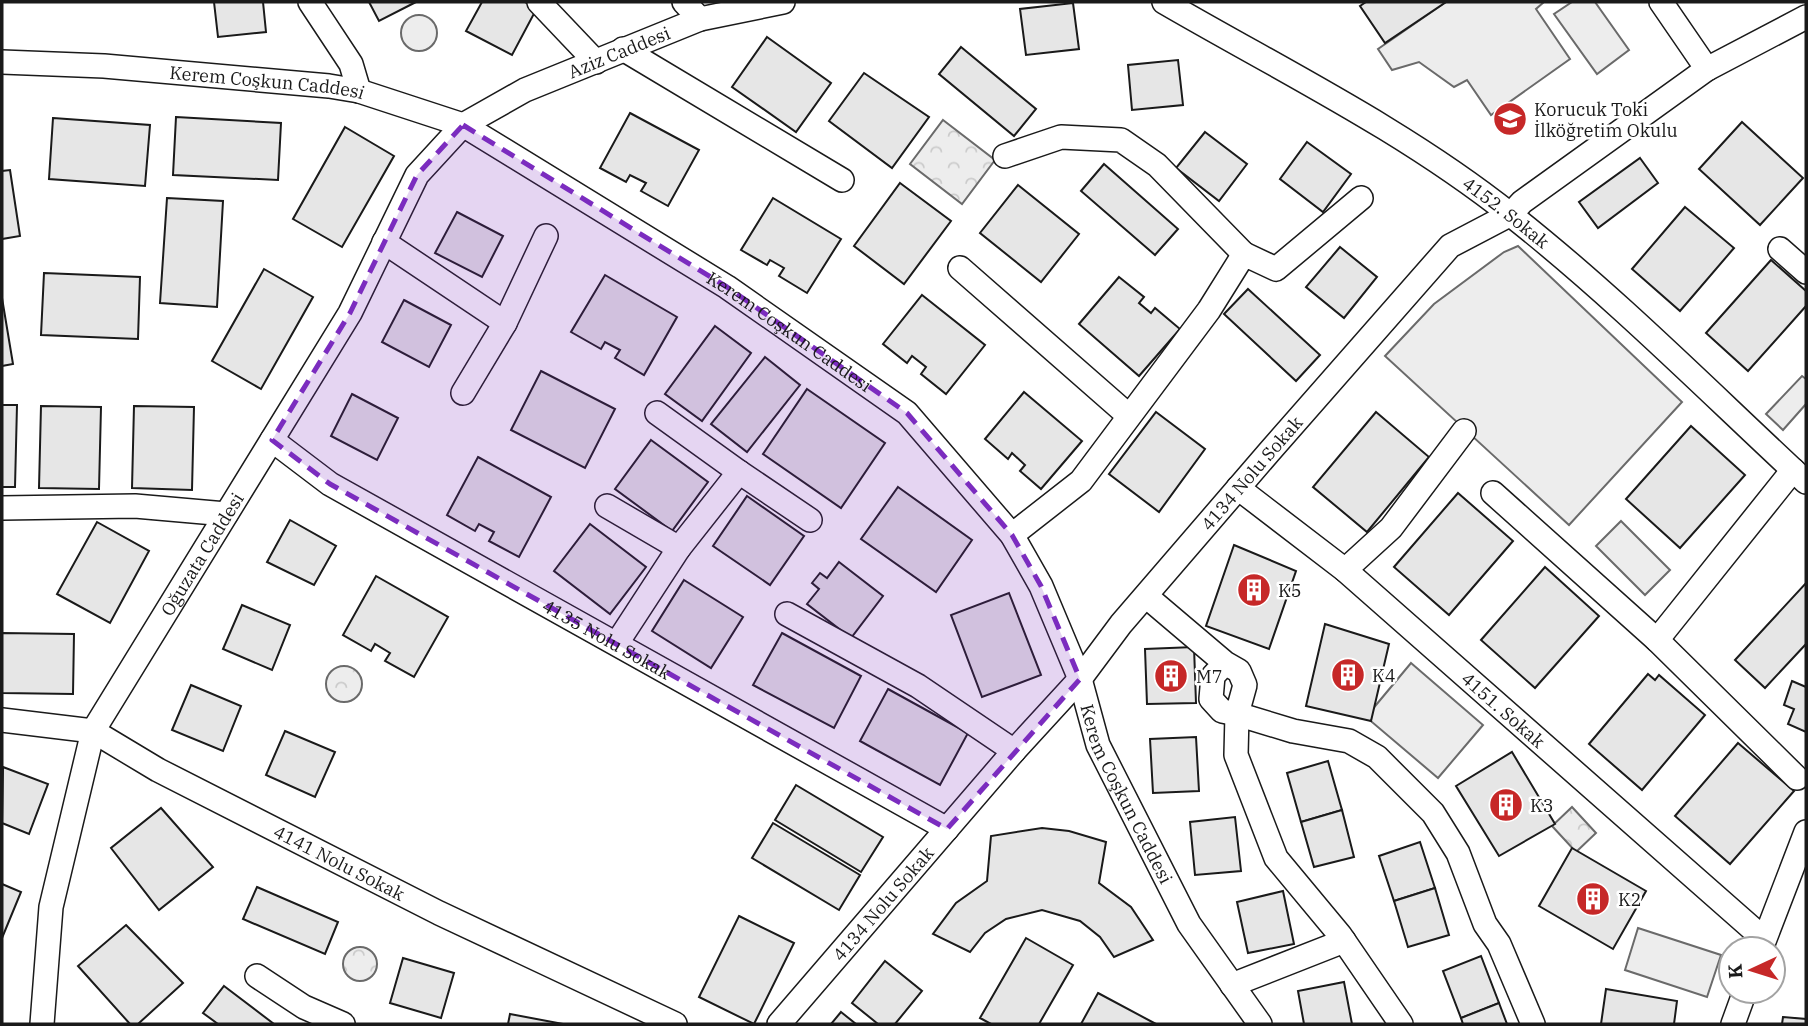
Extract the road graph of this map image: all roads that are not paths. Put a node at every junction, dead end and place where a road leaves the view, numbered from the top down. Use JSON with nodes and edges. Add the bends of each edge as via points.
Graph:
{"nodes":[{"id":1,"x":310,"y":2,"type":"edge"},
{"id":2,"x":540,"y":2,"type":"edge"},
{"id":3,"x":684,"y":2,"type":"edge"},
{"id":4,"x":783,"y":2,"type":"edge"},
{"id":5,"x":1164,"y":2,"type":"edge"},
{"id":6,"x":1662,"y":2,"type":"edge"},
{"id":7,"x":1806,"y":18,"type":"edge"},
{"id":8,"x":699,"y":19,"type":"junction"},
{"id":9,"x":623,"y":49,"type":"junction"},
{"id":10,"x":2,"y":62,"type":"edge"},
{"id":11,"x":596,"y":62,"type":"junction"},
{"id":12,"x":1707,"y":69,"type":"junction"},
{"id":13,"x":359,"y":91,"type":"junction"},
{"id":14,"x":463,"y":125,"type":"junction"},
{"id":15,"x":1005,"y":156,"type":"dead end"},
{"id":16,"x":842,"y":180,"type":"dead end"},
{"id":17,"x":1361,"y":198,"type":"dead end"},
{"id":18,"x":1511,"y":214,"type":"junction"},
{"id":19,"x":546,"y":236,"type":"dead end"},
{"id":20,"x":384,"y":242,"type":"junction"},
{"id":21,"x":1780,"y":249,"type":"dead end"},
{"id":22,"x":1244,"y":254,"type":"junction"},
{"id":23,"x":960,"y":268,"type":"dead end"},
{"id":24,"x":1806,"y":272,"type":"edge"},
{"id":25,"x":505,"y":323,"type":"junction"},
{"id":26,"x":463,"y":393,"type":"dead end"},
{"id":27,"x":657,"y":413,"type":"dead end"},
{"id":28,"x":1129,"y":416,"type":"junction"},
{"id":29,"x":1464,"y":431,"type":"dead end"},
{"id":30,"x":272,"y":440,"type":"junction"},
{"id":31,"x":739,"y":472,"type":"junction"},
{"id":32,"x":1800,"y":476,"type":"edge"},
{"id":33,"x":1238,"y":488,"type":"junction"},
{"id":34,"x":1493,"y":493,"type":"dead end"},
{"id":35,"x":607,"y":506,"type":"dead end"},
{"id":36,"x":2,"y":508,"type":"edge"},
{"id":37,"x":226,"y":514,"type":"junction"},
{"id":38,"x":810,"y":520,"type":"dead end"},
{"id":39,"x":1012,"y":534,"type":"junction"},
{"id":40,"x":679,"y":548,"type":"junction"},
{"id":41,"x":1345,"y":570,"type":"junction"},
{"id":42,"x":1146,"y":596,"type":"junction"},
{"id":43,"x":787,"y":614,"type":"dead end"},
{"id":44,"x":1657,"y":640,"type":"junction"},
{"id":45,"x":617,"y":643,"type":"junction"},
{"id":46,"x":1080,"y":679,"type":"junction"},
{"id":47,"x":1237,"y":714,"type":"junction"},
{"id":48,"x":2,"y":720,"type":"edge"},
{"id":49,"x":93,"y":731,"type":"junction"},
{"id":50,"x":1014,"y":751,"type":"junction"},
{"id":51,"x":1797,"y":778,"type":"dead end"},
{"id":52,"x":947,"y":829,"type":"junction"},
{"id":53,"x":1806,"y":832,"type":"edge"},
{"id":54,"x":1752,"y":935,"type":"edge"},
{"id":55,"x":1766,"y":935,"type":"edge"},
{"id":56,"x":1344,"y":941,"type":"junction"},
{"id":57,"x":257,"y":976,"type":"dead end"},
{"id":58,"x":1232,"y":985,"type":"junction"},
{"id":59,"x":1740,"y":1005,"type":"edge"},
{"id":60,"x":42,"y":1024,"type":"edge"},
{"id":61,"x":343,"y":1024,"type":"edge"},
{"id":62,"x":675,"y":1024,"type":"edge"},
{"id":63,"x":779,"y":1024,"type":"edge"},
{"id":64,"x":1259,"y":1024,"type":"edge"},
{"id":65,"x":1401,"y":1024,"type":"edge"},
{"id":66,"x":1533,"y":1024,"type":"edge"},
{"id":67,"x":1733,"y":1024,"type":"edge"}],
"edges":[{"from":1,"to":13,"type":"street","via":[[351,64]]},
{"from":2,"to":11,"type":"street"},
{"from":3,"to":8,"type":"street"},
{"from":4,"to":8,"type":"street","name":"Aziz Caddesi"},
{"from":5,"to":18,"type":"street","name":"4152. Sokak","via":[[1366,115]]},
{"from":6,"to":12,"type":"street"},
{"from":7,"to":12,"type":"street","name":"4134 Nolu Sokak"},
{"from":8,"to":9,"type":"street","name":"Aziz Caddesi"},
{"from":9,"to":11,"type":"street","name":"Aziz Caddesi"},
{"from":9,"to":16,"type":"street"},
{"from":10,"to":13,"type":"street","name":"Kerem Coşkun Caddesi","via":[[117,67]]},
{"from":11,"to":14,"type":"street","name":"Aziz Caddesi","via":[[526,90]]},
{"from":12,"to":18,"type":"street","name":"4134 Nolu Sokak"},
{"from":13,"to":14,"type":"street","name":"Kerem Coşkun Caddesi"},
{"from":14,"to":20,"type":"street","name":"Oğuzata Caddesi","via":[[417,174]]},
{"from":14,"to":39,"type":"street","name":"Kerem Coşkun Caddesi","via":[[727,287],[907,413]]},
{"from":15,"to":22,"type":"street","via":[[1061,137],[1121,140],[1157,165]]},
{"from":17,"to":22,"type":"street","via":[[1276,270]]},
{"from":18,"to":32,"type":"street","name":"4152. Sokak"},
{"from":18,"to":33,"type":"street","name":"4134 Nolu Sokak","via":[[1450,246]]},
{"from":19,"to":25,"type":"street"},
{"from":20,"to":25,"type":"street"},
{"from":20,"to":30,"type":"street","name":"Oğuzata Caddesi","via":[[349,313]]},
{"from":21,"to":24,"type":"street"},
{"from":22,"to":28,"type":"street","via":[[1209,310]]},
{"from":23,"to":28,"type":"street"},
{"from":25,"to":26,"type":"street"},
{"from":27,"to":31,"type":"street"},
{"from":28,"to":39,"type":"street","via":[[1081,481]]},
{"from":29,"to":41,"type":"street","via":[[1391,528]]},
{"from":30,"to":37,"type":"street","name":"Oğuzata Caddesi"},
{"from":30,"to":45,"type":"street","name":"4135 Nolu Sokak","via":[[330,484]]},
{"from":31,"to":38,"type":"street"},
{"from":31,"to":40,"type":"street"},
{"from":32,"to":44,"type":"street"},
{"from":33,"to":41,"type":"street","name":"4151. Sokak"},
{"from":33,"to":42,"type":"street","name":"4134 Nolu Sokak"},
{"from":34,"to":44,"type":"street"},
{"from":35,"to":40,"type":"street"},
{"from":36,"to":37,"type":"street","via":[[135,506]]},
{"from":37,"to":49,"type":"street","name":"Oğuzata Caddesi"},
{"from":39,"to":46,"type":"street","name":"Kerem Coşkun Caddesi","via":[[1041,586]]},
{"from":40,"to":45,"type":"street"},
{"from":41,"to":54,"type":"street","name":"4151. Sokak"},
{"from":42,"to":46,"type":"street","name":"4134 Nolu Sokak"},
{"from":42,"to":47,"type":"street","via":[[1225,663],[1213,676],[1211,699],[1222,711]]},
{"from":43,"to":50,"type":"street","via":[[918,686]]},
{"from":44,"to":51,"type":"street"},
{"from":45,"to":52,"type":"street","name":"4135 Nolu Sokak"},
{"from":46,"to":50,"type":"street","name":"4134 Nolu Sokak"},
{"from":46,"to":58,"type":"street","name":"Kerem Coşkun Caddesi","via":[[1098,745],[1189,924]]},
{"from":47,"to":56,"type":"street","via":[[1236,755],[1276,858]]},
{"from":47,"to":66,"type":"street","via":[[1349,741],[1377,757],[1433,813],[1458,853],[1485,924],[1504,955]]},
{"from":48,"to":49,"type":"street","name":"4141 Nolu Sokak"},
{"from":49,"to":60,"type":"street","name":"Oğuzata Caddesi","via":[[51,907]]},
{"from":49,"to":62,"type":"street","name":"4141 Nolu Sokak","via":[[158,770],[439,913]]},
{"from":50,"to":52,"type":"street","name":"4134 Nolu Sokak"},
{"from":52,"to":63,"type":"street","name":"4134 Nolu Sokak"},
{"from":53,"to":55,"type":"street"},
{"from":56,"to":58,"type":"street"},
{"from":56,"to":65,"type":"street"},
{"from":57,"to":61,"type":"street","via":[[304,1007]]},
{"from":58,"to":64,"type":"street","name":"Kerem Coşkun Caddesi"},
{"from":59,"to":67,"type":"street"}]}
